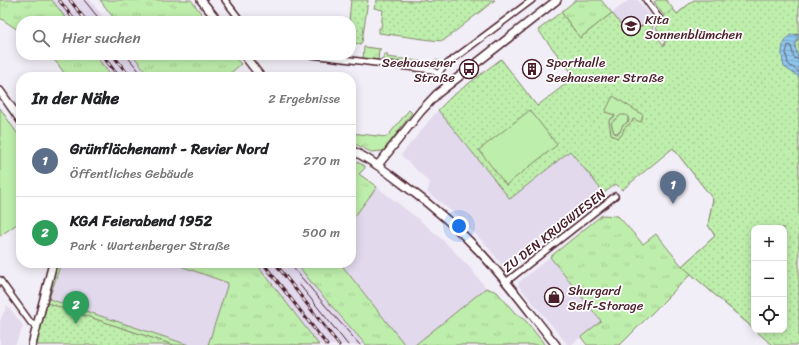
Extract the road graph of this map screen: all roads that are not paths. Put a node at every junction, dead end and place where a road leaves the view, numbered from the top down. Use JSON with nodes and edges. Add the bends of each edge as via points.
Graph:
{"nodes":[{"id":1,"x":201,"y":0,"type":"edge"},
{"id":2,"x":225,"y":0,"type":"edge"},
{"id":3,"x":532,"y":0,"type":"edge"},
{"id":4,"x":557,"y":0,"type":"edge"},
{"id":5,"x":646,"y":0,"type":"edge"},
{"id":6,"x":214,"y":16,"type":"edge"},
{"id":7,"x":237,"y":16,"type":"edge"},
{"id":8,"x":659,"y":18,"type":"dead end"},
{"id":9,"x":248,"y":60,"type":"edge"},
{"id":10,"x":351,"y":60,"type":"edge"},
{"id":11,"x":257,"y":72,"type":"edge"},
{"id":12,"x":438,"y":74,"type":"junction"},
{"id":13,"x":447,"y":85,"type":"junction"},
{"id":14,"x":0,"y":91,"type":"edge"},
{"id":15,"x":16,"y":114,"type":"edge"},
{"id":16,"x":356,"y":153,"type":"edge"},
{"id":17,"x":378,"y":165,"type":"junction"},
{"id":18,"x":615,"y":196,"type":"dead end"},
{"id":19,"x":52,"y":268,"type":"edge"},
{"id":20,"x":506,"y":282,"type":"junction"},
{"id":21,"x":1,"y":283,"type":"edge"},
{"id":22,"x":37,"y":326,"type":"junction"},
{"id":23,"x":32,"y":345,"type":"edge"},
{"id":24,"x":556,"y":345,"type":"edge"}],
"edges":[{"from":1,"to":6,"type":"street"},
{"from":2,"to":7,"type":"street"},
{"from":3,"to":12,"type":"street","via":[[443,67]]},
{"from":4,"to":13,"type":"street"},
{"from":5,"to":8,"type":"street"},
{"from":9,"to":11,"type":"street"},
{"from":10,"to":12,"type":"street","via":[[432,70]]},
{"from":12,"to":13,"type":"street"},
{"from":13,"to":17,"type":"street","via":[[428,102]]},
{"from":14,"to":15,"type":"street"},
{"from":16,"to":17,"type":"street"},
{"from":17,"to":20,"type":"street","via":[[442,216],[481,253]]},
{"from":18,"to":20,"type":"street","name":"ZU DEN KRUGWIESEN"},
{"from":19,"to":22,"type":"street"},
{"from":20,"to":24,"type":"street"},
{"from":21,"to":22,"type":"street","via":[[31,323]]},
{"from":22,"to":23,"type":"street"}]}
